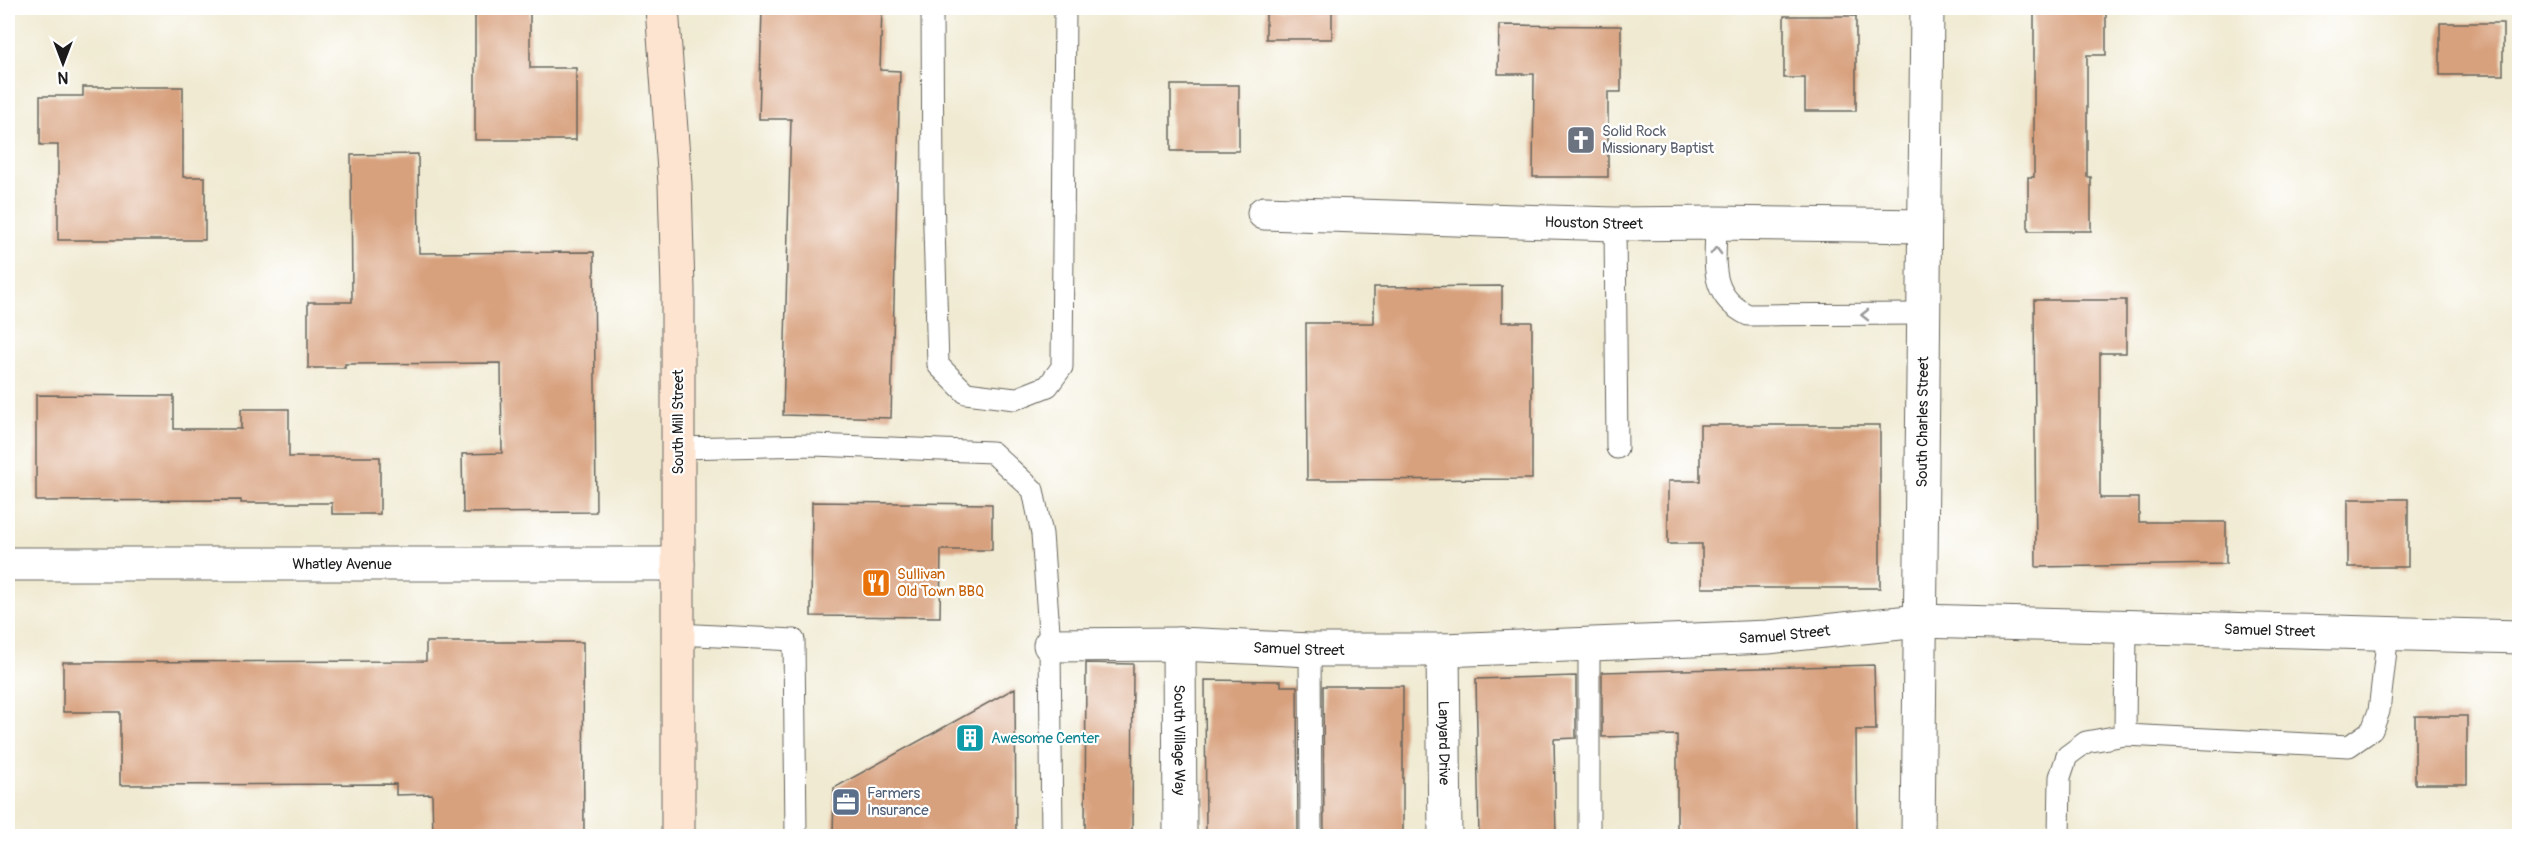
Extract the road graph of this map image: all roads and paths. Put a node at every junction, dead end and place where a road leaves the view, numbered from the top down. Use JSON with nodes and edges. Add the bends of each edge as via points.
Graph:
{"nodes":[{"id":1,"x":662,"y":8,"type":"edge"},
{"id":2,"x":932,"y":8,"type":"edge"},
{"id":3,"x":1065,"y":8,"type":"edge"},
{"id":4,"x":1927,"y":8,"type":"edge"},
{"id":5,"x":1264,"y":213,"type":"dead end"},
{"id":6,"x":1716,"y":222,"type":"junction"},
{"id":7,"x":1616,"y":224,"type":"junction"},
{"id":8,"x":1924,"y":226,"type":"junction"},
{"id":9,"x":1923,"y":314,"type":"junction"},
{"id":10,"x":678,"y":448,"type":"junction"},
{"id":11,"x":1617,"y":448,"type":"dead end"},
{"id":12,"x":8,"y":564,"type":"edge"},
{"id":13,"x":678,"y":564,"type":"junction"},
{"id":14,"x":1919,"y":621,"type":"junction"},
{"id":15,"x":2126,"y":626,"type":"junction"},
{"id":16,"x":2388,"y":633,"type":"junction"},
{"id":17,"x":677,"y":634,"type":"junction"},
{"id":18,"x":2520,"y":637,"type":"edge"},
{"id":19,"x":1179,"y":644,"type":"junction"},
{"id":20,"x":1050,"y":645,"type":"junction"},
{"id":21,"x":1589,"y":645,"type":"junction"},
{"id":22,"x":1310,"y":650,"type":"junction"},
{"id":23,"x":1443,"y":650,"type":"junction"},
{"id":24,"x":2125,"y":735,"type":"junction"},
{"id":25,"x":678,"y":837,"type":"edge"},
{"id":26,"x":796,"y":837,"type":"edge"},
{"id":27,"x":1052,"y":837,"type":"edge"},
{"id":28,"x":1180,"y":837,"type":"edge"},
{"id":29,"x":1311,"y":837,"type":"edge"},
{"id":30,"x":1444,"y":837,"type":"edge"},
{"id":31,"x":1589,"y":837,"type":"edge"},
{"id":32,"x":1918,"y":837,"type":"edge"},
{"id":33,"x":2059,"y":837,"type":"edge"}],
"edges":[{"from":1,"to":10,"type":"main road","name":"South Mill Street","via":[[675,184]]},
{"from":2,"to":3,"type":"lane","via":[[938,365],[966,393],[1015,399],[1048,386],[1062,367]]},
{"from":4,"to":8,"type":"street","name":"South Charles Street"},
{"from":5,"to":7,"type":"street","name":"Houston Street"},
{"from":6,"to":7,"type":"street","name":"Houston Street"},
{"from":6,"to":8,"type":"street","name":"Houston Street"},
{"from":9,"to":6,"type":"lane","one_way":true,"via":[[1748,315],[1735,309],[1721,294],[1716,278]]},
{"from":7,"to":11,"type":"lane"},
{"from":8,"to":9,"type":"street","name":"South Charles Street"},
{"from":9,"to":14,"type":"street","name":"South Charles Street"},
{"from":10,"to":13,"type":"main road","name":"South Mill Street"},
{"from":10,"to":20,"type":"lane","via":[[814,444],[992,452],[1032,490],[1042,534]]},
{"from":12,"to":13,"type":"street","name":"Whatley Avenue"},
{"from":13,"to":17,"type":"main road","name":"South Mill Street"},
{"from":14,"to":15,"type":"street","name":"Samuel Street"},
{"from":14,"to":21,"type":"street","name":"Samuel Street","via":[[1767,637]]},
{"from":14,"to":32,"type":"street","name":"South Charles Street"},
{"from":15,"to":16,"type":"street","name":"Samuel Street"},
{"from":15,"to":24,"type":"lane"},
{"from":16,"to":18,"type":"street","name":"Samuel Street"},
{"from":16,"to":24,"type":"lane","via":[[2379,711],[2373,730],[2349,746]]},
{"from":17,"to":25,"type":"main road","name":"South Mill Street"},
{"from":17,"to":26,"type":"lane","via":[[795,640]]},
{"from":19,"to":20,"type":"street","name":"Samuel Street"},
{"from":19,"to":22,"type":"street","name":"Samuel Street"},
{"from":19,"to":28,"type":"street","name":"South Village Way"},
{"from":20,"to":27,"type":"lane"},
{"from":21,"to":23,"type":"street","name":"Samuel Street"},
{"from":21,"to":31,"type":"lane"},
{"from":22,"to":23,"type":"street","name":"Samuel Street"},
{"from":22,"to":29,"type":"lane"},
{"from":23,"to":30,"type":"street","name":"Lanyard Drive"},
{"from":24,"to":33,"type":"lane","via":[[2086,742],[2067,756],[2060,777]]}]}
